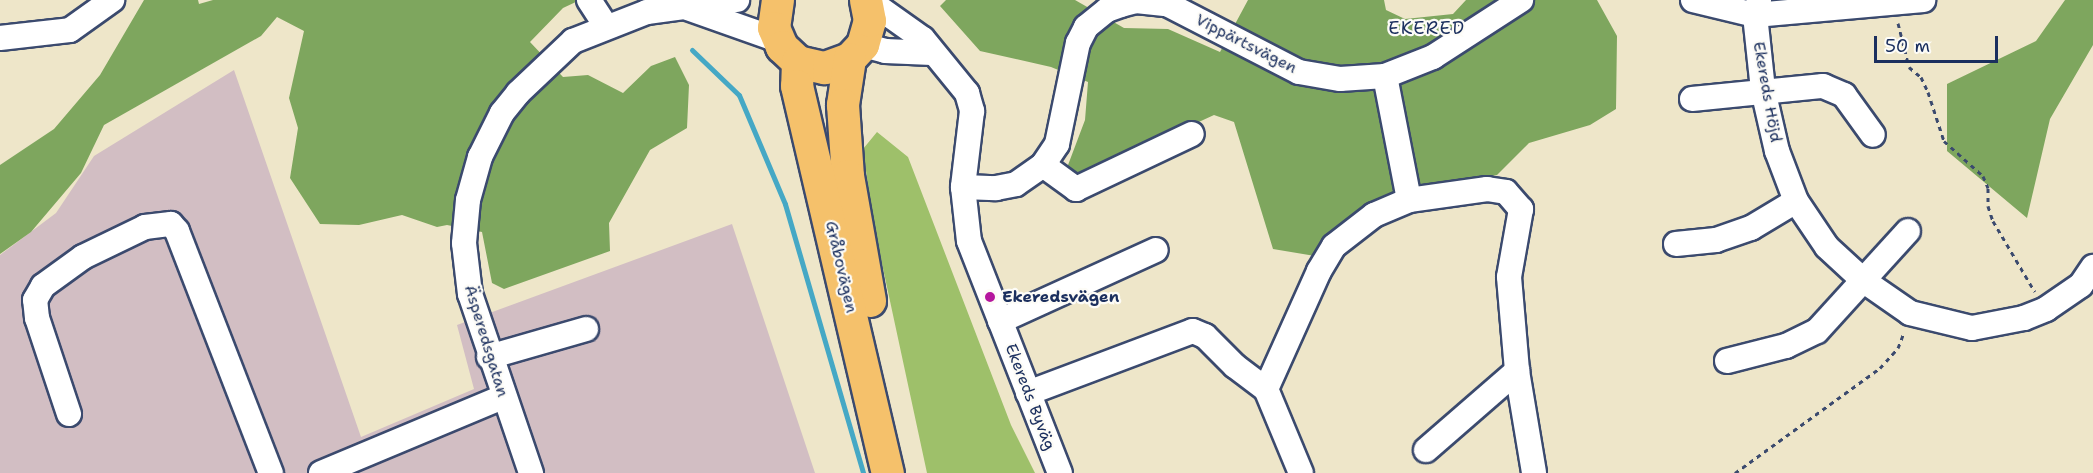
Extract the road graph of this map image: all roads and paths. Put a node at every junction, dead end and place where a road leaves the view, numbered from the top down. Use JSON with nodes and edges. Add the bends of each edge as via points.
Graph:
{"nodes":[{"id":1,"x":112,"y":0,"type":"edge"},
{"id":2,"x":589,"y":0,"type":"edge"},
{"id":3,"x":737,"y":0,"type":"edge"},
{"id":4,"x":778,"y":0,"type":"edge"},
{"id":5,"x":867,"y":0,"type":"edge"},
{"id":6,"x":1521,"y":0,"type":"edge"},
{"id":7,"x":1693,"y":0,"type":"edge"},
{"id":8,"x":1923,"y":0,"type":"edge"},
{"id":9,"x":1884,"y":5,"type":"junction"},
{"id":10,"x":1757,"y":8,"type":"edge"},
{"id":11,"x":690,"y":9,"type":"junction"},
{"id":12,"x":887,"y":9,"type":"edge"},
{"id":13,"x":606,"y":26,"type":"junction"},
{"id":14,"x":0,"y":38,"type":"edge"},
{"id":15,"x":788,"y":51,"type":"junction"},
{"id":16,"x":857,"y":52,"type":"junction"},
{"id":17,"x":932,"y":53,"type":"junction"},
{"id":18,"x":1385,"y":76,"type":"junction"},
{"id":19,"x":1763,"y":90,"type":"junction"},
{"id":20,"x":1692,"y":99,"type":"dead end"},
{"id":21,"x":1192,"y":134,"type":"dead end"},
{"id":22,"x":1873,"y":135,"type":"dead end"},
{"id":23,"x":1043,"y":165,"type":"junction"},
{"id":24,"x":963,"y":187,"type":"junction"},
{"id":25,"x":1409,"y":200,"type":"junction"},
{"id":26,"x":1796,"y":201,"type":"junction"},
{"id":27,"x":1908,"y":231,"type":"dead end"},
{"id":28,"x":1676,"y":244,"type":"dead end"},
{"id":29,"x":1156,"y":250,"type":"dead end"},
{"id":30,"x":2089,"y":279,"type":"edge"},
{"id":31,"x":1863,"y":281,"type":"junction"},
{"id":32,"x":2046,"y":309,"type":"junction"},
{"id":33,"x":1910,"y":314,"type":"junction"},
{"id":34,"x":1000,"y":321,"type":"junction"},
{"id":35,"x":586,"y":329,"type":"dead end"},
{"id":36,"x":489,"y":357,"type":"junction"},
{"id":37,"x":1727,"y":361,"type":"dead end"},
{"id":38,"x":1517,"y":371,"type":"junction"},
{"id":39,"x":1266,"y":389,"type":"junction"},
{"id":40,"x":1028,"y":393,"type":"junction"},
{"id":41,"x":503,"y":397,"type":"junction"},
{"id":42,"x":69,"y":414,"type":"dead end"},
{"id":43,"x":1426,"y":450,"type":"dead end"},
{"id":44,"x":271,"y":473,"type":"edge"},
{"id":45,"x":321,"y":473,"type":"edge"},
{"id":46,"x":531,"y":473,"type":"edge"},
{"id":47,"x":888,"y":473,"type":"edge"},
{"id":48,"x":908,"y":473,"type":"edge"},
{"id":49,"x":1060,"y":473,"type":"edge"},
{"id":50,"x":1302,"y":473,"type":"edge"},
{"id":51,"x":1534,"y":473,"type":"edge"},
{"id":52,"x":1735,"y":473,"type":"edge"}],
"edges":[{"from":1,"to":14,"type":"street","via":[[70,30]]},
{"from":2,"to":13,"type":"street"},
{"from":3,"to":11,"type":"street","name":"Äsperedsgatan"},
{"from":4,"to":15,"type":"main road","name":"Gråbovägen","via":[[774,16]]},
{"from":5,"to":12,"type":"street","name":"Ekereds Byväg"},
{"from":5,"to":16,"type":"main road","name":"Gråbovägen","via":[[870,21]]},
{"from":6,"to":18,"type":"street","name":"Vippärtsvägen","via":[[1433,57]]},
{"from":7,"to":10,"type":"street"},
{"from":8,"to":9,"type":"street"},
{"from":9,"to":10,"type":"street"},
{"from":9,"to":32,"type":"path","via":[[1896,16],[1909,67],[1928,92],[1944,141],[1983,176],[1993,221]]},
{"from":10,"to":19,"type":"street","name":"Ekereds Höjd"},
{"from":11,"to":13,"type":"street","name":"Äsperedsgatan","via":[[647,12]]},
{"from":11,"to":15,"type":"street","name":"Äsperedsgatan"},
{"from":12,"to":17,"type":"street","name":"Ekereds Byväg","via":[[923,39]]},
{"from":13,"to":36,"type":"street","name":"Äsperedsgatan","via":[[560,51],[518,93],[502,113],[474,173],[464,243],[467,273]]},
{"from":15,"to":16,"type":"main road","via":[[825,68]]},
{"from":15,"to":47,"type":"main road","name":"Gråbovägen"},
{"from":16,"to":17,"type":"street"},
{"from":16,"to":48,"type":"main road","name":"Gråbovägen","via":[[843,105],[849,176],[865,280]]},
{"from":17,"to":24,"type":"street","name":"Ekereds Byväg","via":[[958,77],[972,111]]},
{"from":18,"to":23,"type":"street","name":"Vippärtsvägen","via":[[1340,79],[1299,72],[1178,8],[1136,1],[1107,10],[1086,27],[1071,65],[1057,144]]},
{"from":18,"to":25,"type":"street"},
{"from":19,"to":20,"type":"street"},
{"from":19,"to":22,"type":"street","via":[[1830,88],[1844,95]]},
{"from":19,"to":26,"type":"street","name":"Ekereds Höjd","via":[[1777,151]]},
{"from":21,"to":23,"type":"street","via":[[1076,189]]},
{"from":23,"to":24,"type":"street","name":"Vippärtsvägen","via":[[1017,184]]},
{"from":24,"to":34,"type":"street","name":"Ekereds Byväg","via":[[969,241]]},
{"from":25,"to":38,"type":"street","via":[[1488,189],[1506,192],[1518,201],[1520,219],[1509,277]]},
{"from":25,"to":39,"type":"street","via":[[1374,215],[1334,246],[1318,271]]},
{"from":26,"to":28,"type":"street","via":[[1751,228],[1716,240]]},
{"from":26,"to":31,"type":"street","name":"Ekereds Höjd","via":[[1827,247]]},
{"from":27,"to":31,"type":"street"},
{"from":29,"to":34,"type":"street"},
{"from":30,"to":32,"type":"street","name":"Ekereds Höjd"},
{"from":31,"to":33,"type":"street","name":"Ekereds Höjd"},
{"from":31,"to":37,"type":"street","via":[[1817,331],[1786,346]]},
{"from":32,"to":33,"type":"street","name":"Ekereds Höjd","via":[[2024,318],[1972,328]]},
{"from":33,"to":52,"type":"path","via":[[1898,348],[1880,368]]},
{"from":34,"to":40,"type":"street","name":"Ekereds Byväg"},
{"from":35,"to":36,"type":"street"},
{"from":36,"to":41,"type":"street","name":"Äsperedsgatan"},
{"from":38,"to":43,"type":"street"},
{"from":38,"to":51,"type":"street"},
{"from":39,"to":40,"type":"street","via":[[1205,336],[1193,331]]},
{"from":39,"to":50,"type":"street"},
{"from":40,"to":49,"type":"street","name":"Ekereds Byväg"},
{"from":41,"to":45,"type":"street"},
{"from":41,"to":46,"type":"street","name":"Äsperedsgatan"},
{"from":42,"to":44,"type":"street","via":[[37,318],[35,300],[43,286],[83,256],[145,227],[171,224]]}]}
